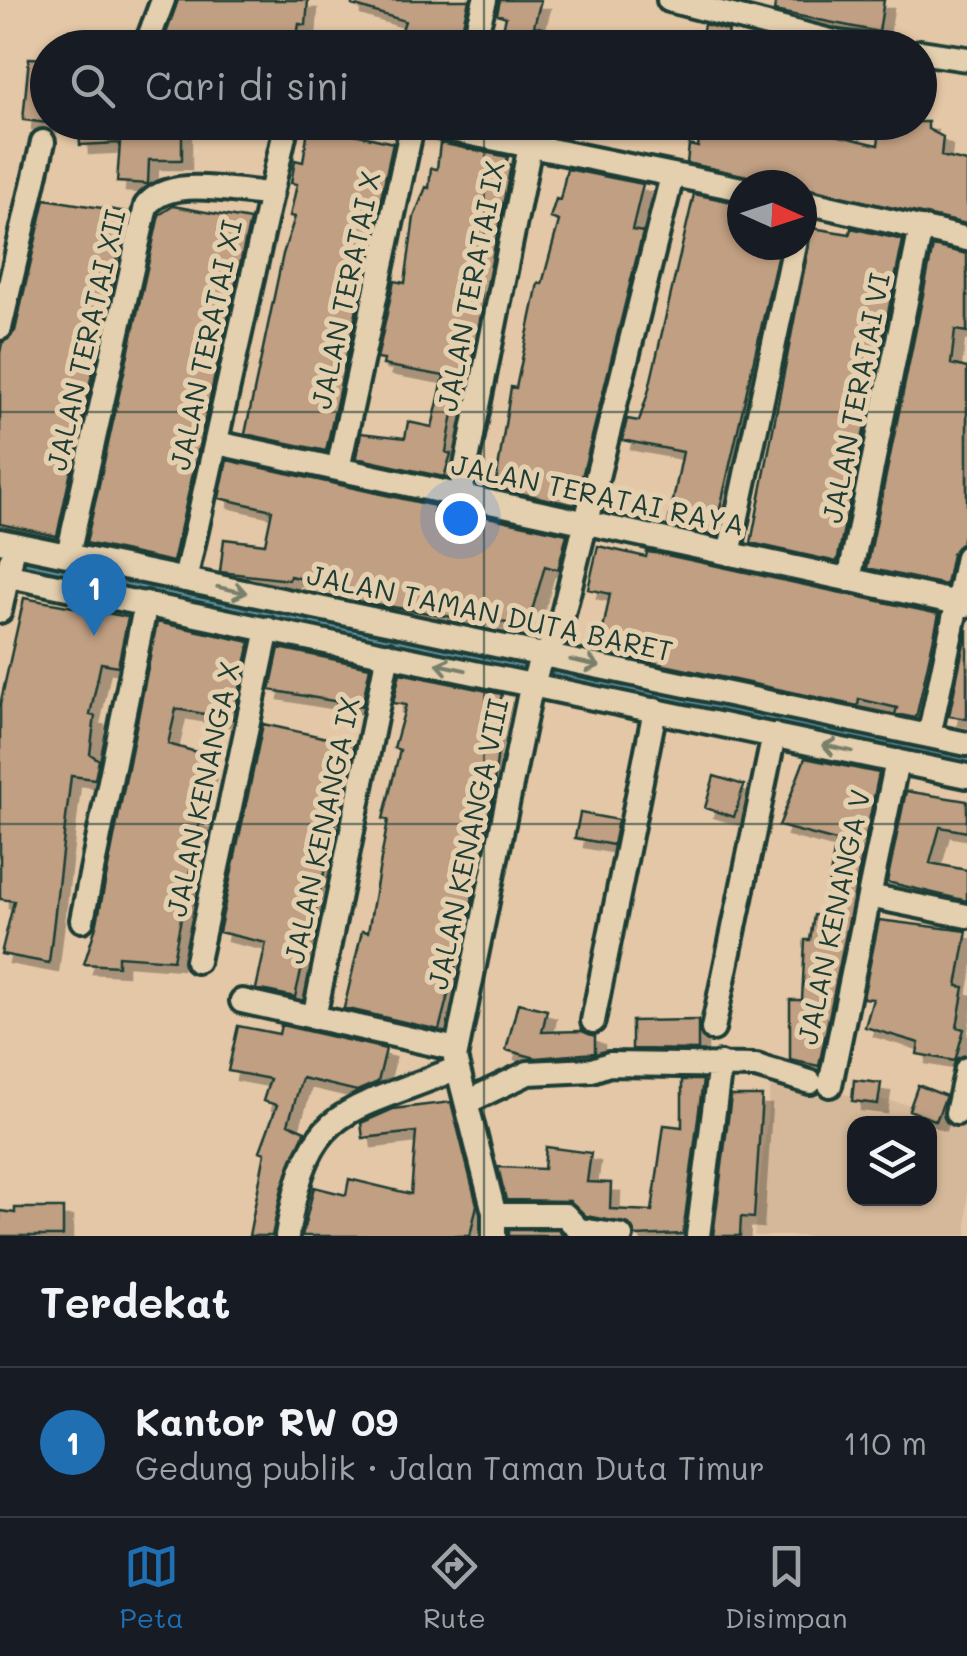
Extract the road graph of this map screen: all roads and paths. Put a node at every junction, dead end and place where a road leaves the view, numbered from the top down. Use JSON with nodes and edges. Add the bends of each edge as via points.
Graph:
{"nodes":[{"id":1,"x":162,"y":0,"type":"edge"},
{"id":2,"x":485,"y":0,"type":"edge"},
{"id":3,"x":669,"y":0,"type":"edge"},
{"id":4,"x":747,"y":8,"type":"edge"},
{"id":5,"x":151,"y":30,"type":"edge"},
{"id":6,"x":477,"y":30,"type":"edge"},
{"id":7,"x":804,"y":30,"type":"edge"},
{"id":8,"x":937,"y":55,"type":"edge"},
{"id":9,"x":967,"y":59,"type":"edge"},
{"id":10,"x":282,"y":140,"type":"edge"},
{"id":11,"x":409,"y":140,"type":"edge"},
{"id":12,"x":506,"y":140,"type":"edge"},
{"id":13,"x":43,"y":142,"type":"dead end"},
{"id":14,"x":530,"y":146,"type":"junction"},
{"id":15,"x":672,"y":176,"type":"junction"},
{"id":16,"x":727,"y":186,"type":"edge"},
{"id":17,"x":268,"y":194,"type":"junction"},
{"id":18,"x":817,"y":208,"type":"edge"},
{"id":19,"x":920,"y":228,"type":"junction"},
{"id":20,"x":967,"y":239,"type":"edge"},
{"id":21,"x":792,"y":260,"type":"edge"},
{"id":22,"x":0,"y":328,"type":"edge"},
{"id":23,"x":218,"y":444,"type":"junction"},
{"id":24,"x":338,"y":470,"type":"junction"},
{"id":25,"x":460,"y":496,"type":"junction"},
{"id":26,"x":587,"y":523,"type":"junction"},
{"id":27,"x":730,"y":554,"type":"junction"},
{"id":28,"x":68,"y":556,"type":"junction"},
{"id":29,"x":967,"y":556,"type":"edge"},
{"id":30,"x":7,"y":560,"type":"edge"},
{"id":31,"x":185,"y":580,"type":"junction"},
{"id":32,"x":849,"y":580,"type":"junction"},
{"id":33,"x":146,"y":603,"type":"junction"},
{"id":34,"x":962,"y":604,"type":"edge"},
{"id":35,"x":0,"y":611,"type":"edge"},
{"id":36,"x":268,"y":629,"type":"junction"},
{"id":37,"x":388,"y":654,"type":"junction"},
{"id":38,"x":538,"y":671,"type":"junction"},
{"id":39,"x":656,"y":710,"type":"junction"},
{"id":40,"x":774,"y":735,"type":"junction"},
{"id":41,"x":929,"y":736,"type":"junction"},
{"id":42,"x":967,"y":744,"type":"edge"},
{"id":43,"x":897,"y":761,"type":"junction"},
{"id":44,"x":967,"y":776,"type":"edge"},
{"id":45,"x":870,"y":896,"type":"junction"},
{"id":46,"x":967,"y":916,"type":"edge"},
{"id":47,"x":82,"y":920,"type":"dead end"},
{"id":48,"x":197,"y":961,"type":"dead end"},
{"id":49,"x":242,"y":1001,"type":"dead end"},
{"id":50,"x":314,"y":1018,"type":"junction"},
{"id":51,"x":592,"y":1021,"type":"dead end"},
{"id":52,"x":713,"y":1029,"type":"dead end"},
{"id":53,"x":456,"y":1059,"type":"junction"},
{"id":54,"x":720,"y":1064,"type":"junction"},
{"id":55,"x":967,"y":1069,"type":"edge"},
{"id":56,"x":467,"y":1102,"type":"junction"},
{"id":57,"x":957,"y":1113,"type":"dead end"},
{"id":58,"x":494,"y":1226,"type":"edge"},
{"id":59,"x":288,"y":1236,"type":"edge"},
{"id":60,"x":621,"y":1236,"type":"edge"},
{"id":61,"x":698,"y":1236,"type":"edge"}],
"edges":[{"from":1,"to":5,"type":"street"},
{"from":2,"to":6,"type":"street"},
{"from":3,"to":4,"type":"street"},
{"from":4,"to":7,"type":"street"},
{"from":8,"to":9,"type":"street"},
{"from":10,"to":17,"type":"street","name":"JALAN TERATAI XI"},
{"from":11,"to":24,"type":"street","name":"JALAN TERATAI X"},
{"from":12,"to":14,"type":"street"},
{"from":13,"to":22,"type":"street"},
{"from":14,"to":15,"type":"street"},
{"from":14,"to":25,"type":"street","name":"JALAN TERATAI IX"},
{"from":15,"to":16,"type":"street"},
{"from":15,"to":26,"type":"street","name":"JALAN KENANGA VIII"},
{"from":17,"to":23,"type":"street","name":"JALAN TERATAI XI"},
{"from":17,"to":28,"type":"street","name":"JALAN TERATAI XII","via":[[177,188],[156,193],[146,206]]},
{"from":18,"to":19,"type":"street"},
{"from":19,"to":20,"type":"street"},
{"from":19,"to":32,"type":"street","name":"JALAN TERATAI VI"},
{"from":21,"to":27,"type":"street"},
{"from":23,"to":24,"type":"street","name":"JALAN TERATAI RAYA"},
{"from":23,"to":31,"type":"street","name":"JALAN TERATAI XI"},
{"from":24,"to":25,"type":"street","name":"JALAN TERATAI RAYA"},
{"from":25,"to":26,"type":"street","name":"JALAN TERATAI RAYA"},
{"from":26,"to":27,"type":"street","name":"JALAN TERATAI RAYA"},
{"from":26,"to":38,"type":"street","name":"JALAN KENANGA VIII","via":[[558,634]]},
{"from":27,"to":32,"type":"street","name":"JALAN TERATAI RAYA"},
{"from":28,"to":30,"type":"street","name":"JALAN TAMAN DUTA BARET"},
{"from":28,"to":31,"type":"street","name":"JALAN TAMAN DUTA BARET"},
{"from":29,"to":34,"type":"street"},
{"from":30,"to":33,"type":"street"},
{"from":30,"to":35,"type":"street"},
{"from":31,"to":38,"type":"street","name":"JALAN TAMAN DUTA BARET","one_way":true},
{"from":32,"to":34,"type":"street","name":"JALAN TERATAI RAYA"},
{"from":33,"to":36,"type":"street"},
{"from":33,"to":47,"type":"street"},
{"from":34,"to":41,"type":"street"},
{"from":36,"to":37,"type":"street"},
{"from":36,"to":48,"type":"street","name":"JALAN KENANGA X"},
{"from":38,"to":37,"type":"street","one_way":true},
{"from":37,"to":50,"type":"street","name":"JALAN KENANGA IX"},
{"from":38,"to":39,"type":"street"},
{"from":38,"to":41,"type":"street","name":"JALAN TAMAN DUTA BARET","one_way":true},
{"from":38,"to":53,"type":"street","name":"JALAN KENANGA VIII"},
{"from":39,"to":40,"type":"street"},
{"from":39,"to":51,"type":"street"},
{"from":43,"to":40,"type":"street","one_way":true},
{"from":40,"to":52,"type":"street"},
{"from":41,"to":42,"type":"street","name":"JALAN TAMAN DUTA BARET"},
{"from":43,"to":44,"type":"street"},
{"from":43,"to":45,"type":"street","name":"JALAN KENANGA V"},
{"from":45,"to":46,"type":"street"},
{"from":45,"to":54,"type":"street","name":"JALAN KENANGA V","via":[[820,1084],[776,1068]]},
{"from":49,"to":50,"type":"street"},
{"from":50,"to":53,"type":"street"},
{"from":53,"to":56,"type":"street"},
{"from":53,"to":59,"type":"street","via":[[322,1130],[302,1164]]},
{"from":54,"to":56,"type":"street","via":[[538,1072]]},
{"from":54,"to":61,"type":"street"},
{"from":55,"to":57,"type":"street"},
{"from":56,"to":58,"type":"street"},
{"from":58,"to":60,"type":"street","via":[[566,1215],[578,1230]]}]}
